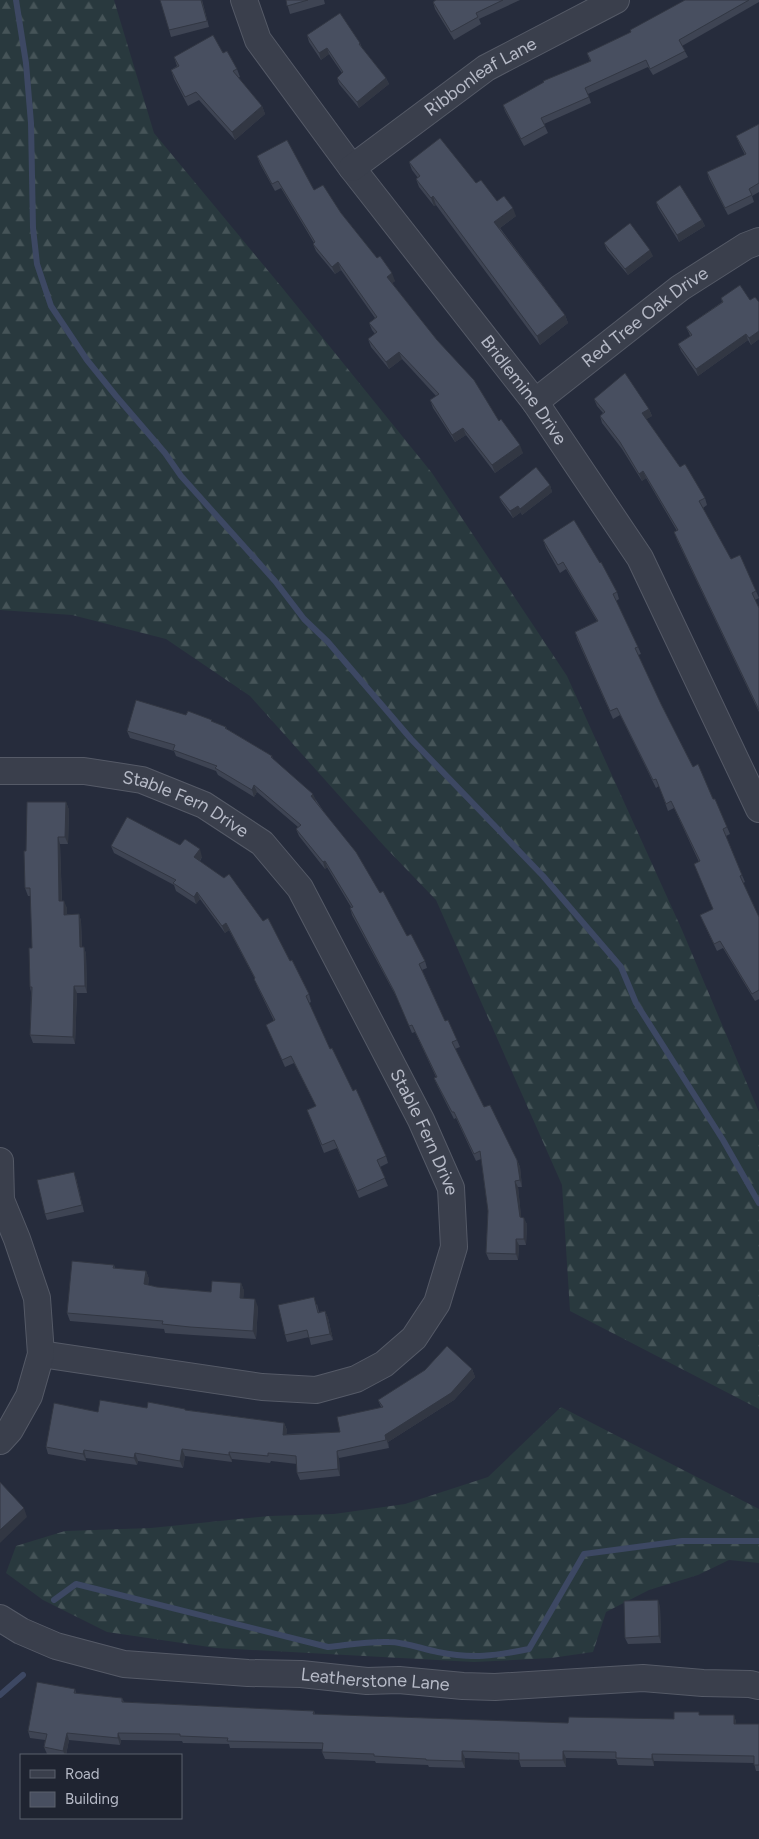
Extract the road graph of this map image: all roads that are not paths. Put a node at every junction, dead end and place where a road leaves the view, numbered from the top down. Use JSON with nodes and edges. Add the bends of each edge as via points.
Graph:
{"nodes":[{"id":1,"x":244,"y":0,"type":"edge"},
{"id":2,"x":616,"y":0,"type":"edge"},
{"id":3,"x":352,"y":168,"type":"junction"},
{"id":4,"x":759,"y":240,"type":"edge"},
{"id":5,"x":535,"y":402,"type":"junction"},
{"id":6,"x":0,"y":771,"type":"edge"},
{"id":7,"x":759,"y":809,"type":"edge"},
{"id":8,"x":0,"y":1161,"type":"edge"},
{"id":9,"x":41,"y":1354,"type":"junction"},
{"id":10,"x":0,"y":1441,"type":"edge"},
{"id":11,"x":0,"y":1618,"type":"edge"},
{"id":12,"x":759,"y":1686,"type":"edge"}],
"edges":[{"from":1,"to":3,"type":"street","name":"Bridlemine Drive","via":[[258,40]]},
{"from":2,"to":3,"type":"street","name":"Ribbonleaf Lane","via":[[486,68]]},
{"from":3,"to":5,"type":"street","name":"Bridlemine Drive"},
{"from":4,"to":5,"type":"street","name":"Red Tree Oak Drive","via":[[680,288]]},
{"from":5,"to":7,"type":"street","name":"Bridlemine Drive","via":[[640,558]]},
{"from":6,"to":9,"type":"street","name":"Stable Fern Drive","via":[[84,771],[142,780],[204,804],[262,843],[300,888],[421,1120],[452,1188],[454,1247],[437,1303],[414,1338],[384,1364],[356,1379],[316,1390],[262,1387]]},
{"from":8,"to":9,"type":"street","via":[[1,1200],[38,1298]]},
{"from":9,"to":10,"type":"street","via":[[29,1396]]},
{"from":11,"to":12,"type":"street","name":"Leatherstone Lane","via":[[56,1646],[124,1664],[463,1686],[643,1678]]}]}
